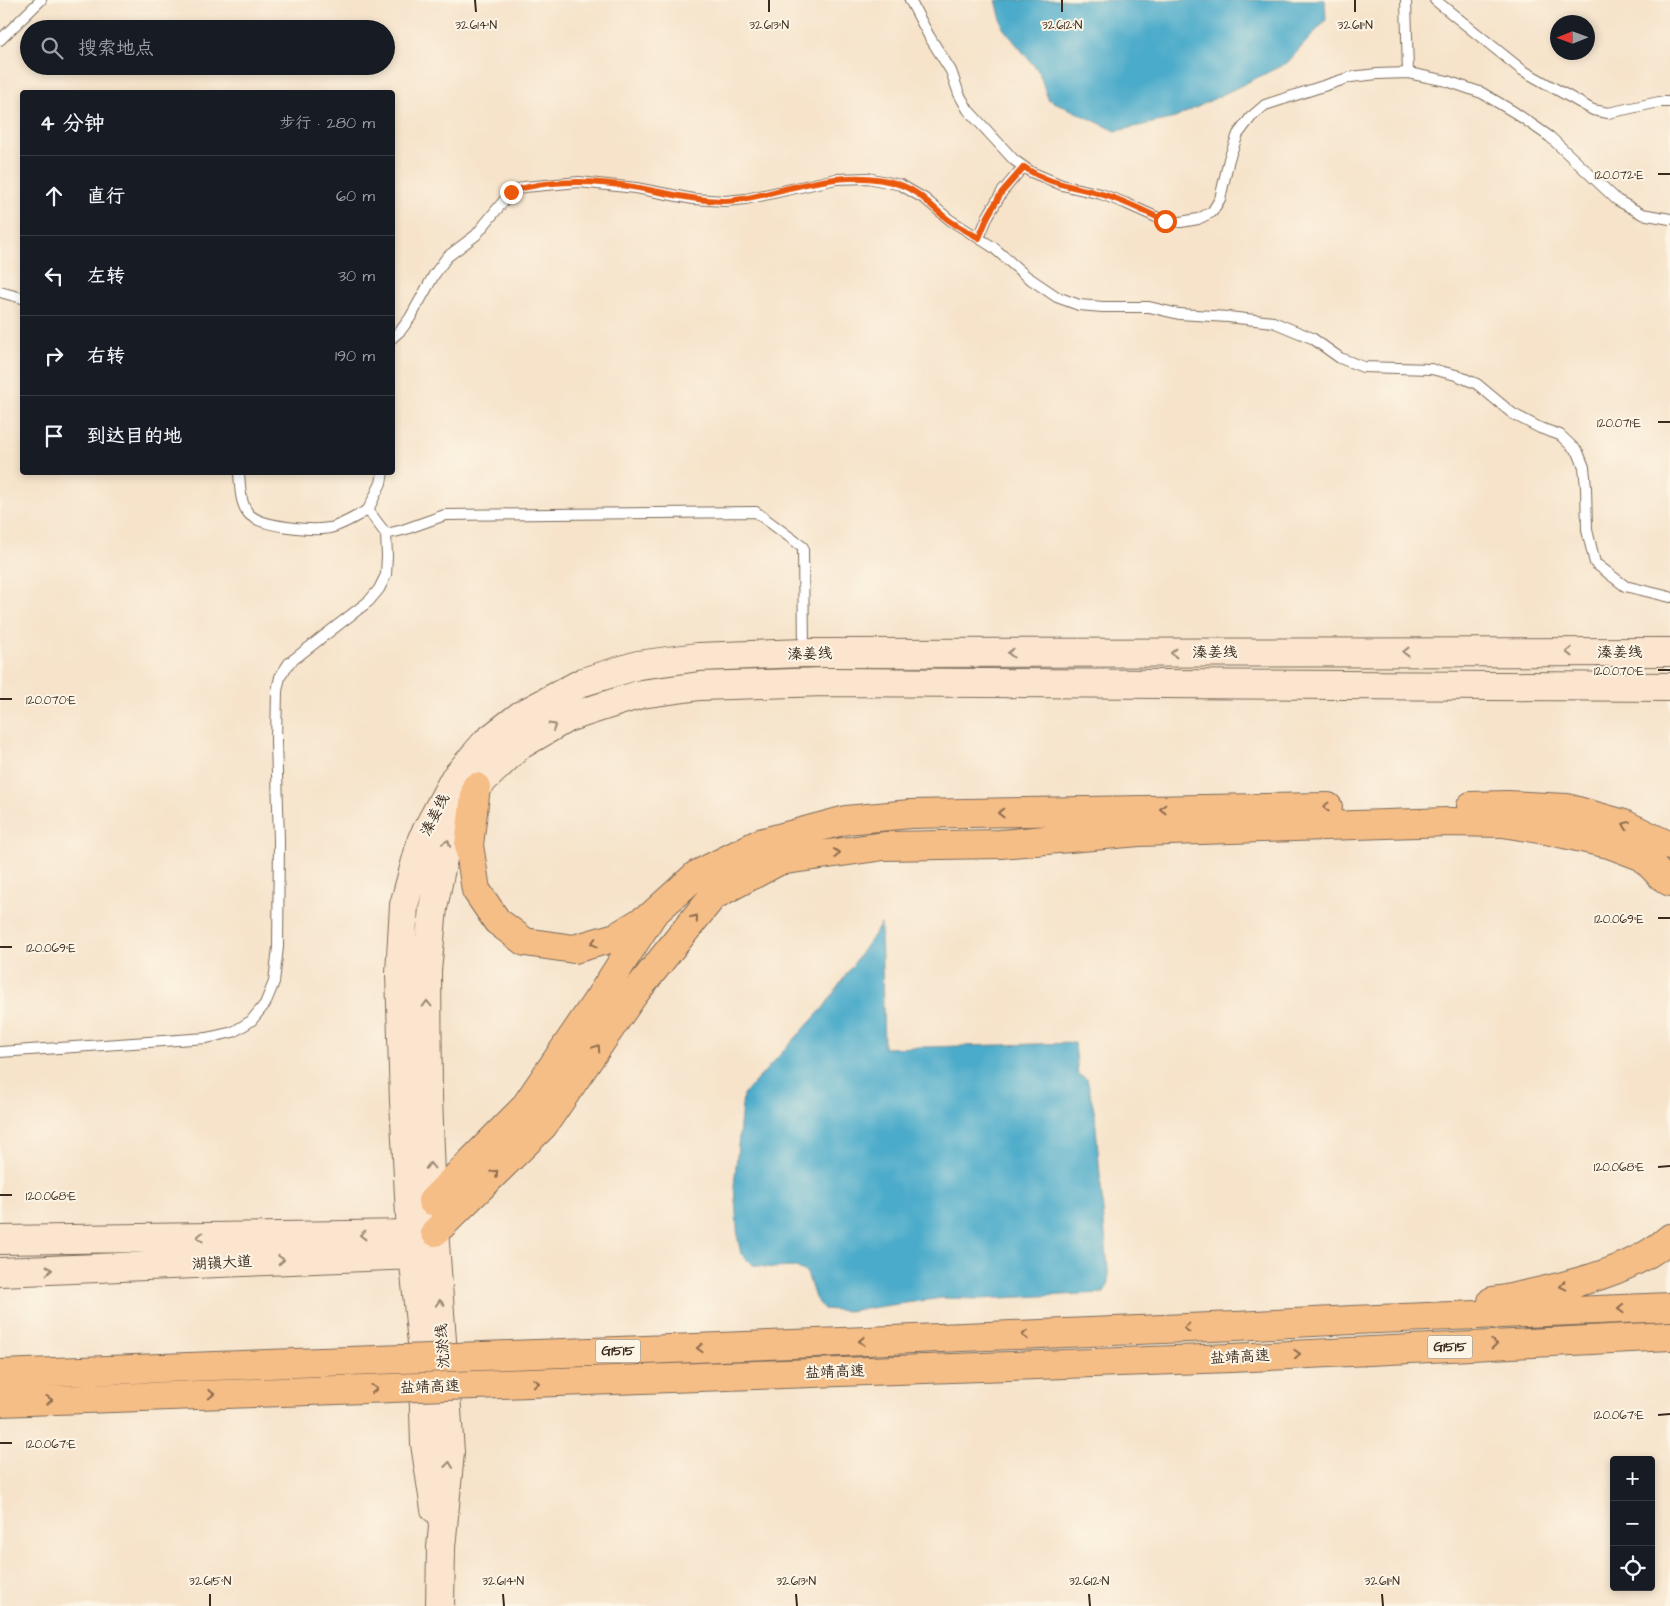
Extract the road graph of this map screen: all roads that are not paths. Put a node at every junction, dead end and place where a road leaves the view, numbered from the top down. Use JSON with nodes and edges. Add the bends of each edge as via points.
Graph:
{"nodes":[{"id":1,"x":41,"y":0,"type":"edge"},
{"id":2,"x":910,"y":0,"type":"edge"},
{"id":3,"x":1406,"y":0,"type":"edge"},
{"id":4,"x":1436,"y":0,"type":"edge"},
{"id":5,"x":20,"y":20,"type":"edge"},
{"id":6,"x":20,"y":20,"type":"edge"},
{"id":7,"x":0,"y":40,"type":"edge"},
{"id":8,"x":1408,"y":73,"type":"junction"},
{"id":9,"x":1670,"y":102,"type":"edge"},
{"id":10,"x":1024,"y":167,"type":"junction"},
{"id":11,"x":1670,"y":218,"type":"edge"},
{"id":12,"x":979,"y":238,"type":"junction"},
{"id":13,"x":0,"y":292,"type":"edge"},
{"id":14,"x":20,"y":297,"type":"edge"},
{"id":15,"x":395,"y":335,"type":"edge"},
{"id":16,"x":239,"y":475,"type":"edge"},
{"id":17,"x":382,"y":475,"type":"edge"},
{"id":18,"x":368,"y":510,"type":"junction"},
{"id":19,"x":386,"y":534,"type":"junction"},
{"id":20,"x":1670,"y":597,"type":"edge"},
{"id":21,"x":1670,"y":652,"type":"edge"},
{"id":22,"x":804,"y":653,"type":"junction"},
{"id":23,"x":1670,"y":687,"type":"edge"},
{"id":24,"x":476,"y":787,"type":"junction"},
{"id":25,"x":1670,"y":846,"type":"edge"},
{"id":26,"x":1643,"y":857,"type":"junction"},
{"id":27,"x":1670,"y":867,"type":"edge"},
{"id":28,"x":1670,"y":882,"type":"edge"},
{"id":29,"x":653,"y":914,"type":"junction"},
{"id":30,"x":0,"y":1052,"type":"edge"},
{"id":31,"x":432,"y":1201,"type":"junction"},
{"id":32,"x":1670,"y":1238,"type":"edge"},
{"id":33,"x":0,"y":1240,"type":"edge"},
{"id":34,"x":420,"y":1240,"type":"junction"},
{"id":35,"x":0,"y":1272,"type":"edge"},
{"id":36,"x":1670,"y":1307,"type":"edge"},
{"id":37,"x":1353,"y":1320,"type":"junction"},
{"id":38,"x":1670,"y":1336,"type":"edge"},
{"id":39,"x":0,"y":1374,"type":"edge"},
{"id":40,"x":0,"y":1402,"type":"edge"},
{"id":41,"x":440,"y":1606,"type":"edge"}],
"edges":[{"from":1,"to":5,"type":"lane"},
{"from":2,"to":10,"type":"lane","via":[[951,71],[968,110]]},
{"from":3,"to":8,"type":"lane"},
{"from":4,"to":9,"type":"lane","via":[[1522,70],[1593,110],[1608,112]]},
{"from":6,"to":7,"type":"lane"},
{"from":8,"to":10,"type":"lane","via":[[1351,77],[1265,105],[1238,134],[1220,199],[1212,212],[1198,219],[1165,221],[1125,202],[1062,185]]},
{"from":8,"to":11,"type":"lane","via":[[1482,93],[1550,137],[1617,200],[1642,214]]},
{"from":10,"to":12,"type":"lane","via":[[1002,192]]},
{"from":12,"to":15,"type":"lane","via":[[901,185],[868,178],[836,179],[725,201],[579,182],[524,187],[511,192],[476,235],[447,257],[410,318]]},
{"from":12,"to":20,"type":"lane","via":[[1057,297],[1079,304],[1149,307],[1179,314],[1273,322],[1312,338],[1340,358],[1363,367],[1430,369],[1477,384],[1513,414],[1560,435],[1578,452],[1584,467],[1587,530],[1595,563],[1624,586]]},
{"from":13,"to":14,"type":"lane"},
{"from":16,"to":18,"type":"lane","via":[[249,514],[265,523],[316,530],[331,527]]},
{"from":17,"to":18,"type":"lane"},
{"from":18,"to":19,"type":"lane"},
{"from":19,"to":22,"type":"lane","via":[[445,515],[756,512],[803,548]]},
{"from":19,"to":30,"type":"lane","via":[[386,575],[379,589],[369,601],[289,663],[280,677],[276,741],[278,946],[274,982],[265,1004],[251,1021],[233,1032],[207,1038]]},
{"from":21,"to":22,"type":"main road","name":"溱姜线","one_way":true},
{"from":22,"to":34,"type":"main road","name":"溱姜线","via":[[689,658],[638,665],[583,682],[521,715],[486,742],[454,779],[422,839],[404,905],[400,973],[404,1101]]},
{"from":24,"to":23,"type":"main road","name":"溱姜线","one_way":true,"via":[[519,746],[567,718],[641,694],[700,686],[824,682]]},
{"from":29,"to":24,"type":"highway","one_way":true,"via":[[616,937],[574,948],[525,942],[497,921],[476,890],[470,846]]},
{"from":31,"to":24,"type":"main road","name":"溱姜线","one_way":true,"via":[[426,971],[433,908],[446,844]]},
{"from":25,"to":29,"type":"highway","one_way":true,"via":[[1624,824],[1568,808],[1507,805],[910,814],[846,820],[760,843],[696,875]]},
{"from":26,"to":27,"type":"highway"},
{"from":26,"to":28,"type":"highway"},
{"from":34,"to":26,"type":"highway","one_way":true,"via":[[543,1126],[634,994],[713,896],[780,861],[884,846],[1000,844],[1139,832],[1448,822],[1503,824],[1551,831],[1609,844]]},
{"from":29,"to":31,"type":"highway","via":[[524,1108]]},
{"from":31,"to":34,"type":"main road","name":"溱姜线"},
{"from":32,"to":37,"type":"highway","one_way":true,"via":[[1630,1263],[1588,1280],[1506,1299]]},
{"from":34,"to":33,"type":"main road","name":"湖镇大道","one_way":true},
{"from":35,"to":34,"type":"main road","name":"湖镇大道","one_way":true},
{"from":34,"to":41,"type":"main road","name":"沈淤线","via":[[450,1452],[441,1548]]},
{"from":36,"to":37,"type":"highway","name":"盐靖高速","number":"G1515","one_way":true},
{"from":37,"to":39,"type":"highway","name":"盐靖高速","number":"G1515","one_way":true,"bridge":true},
{"from":40,"to":38,"type":"highway","name":"盐靖高速","number":"G1515","one_way":true,"bridge":true,"via":[[1231,1358]]}]}
